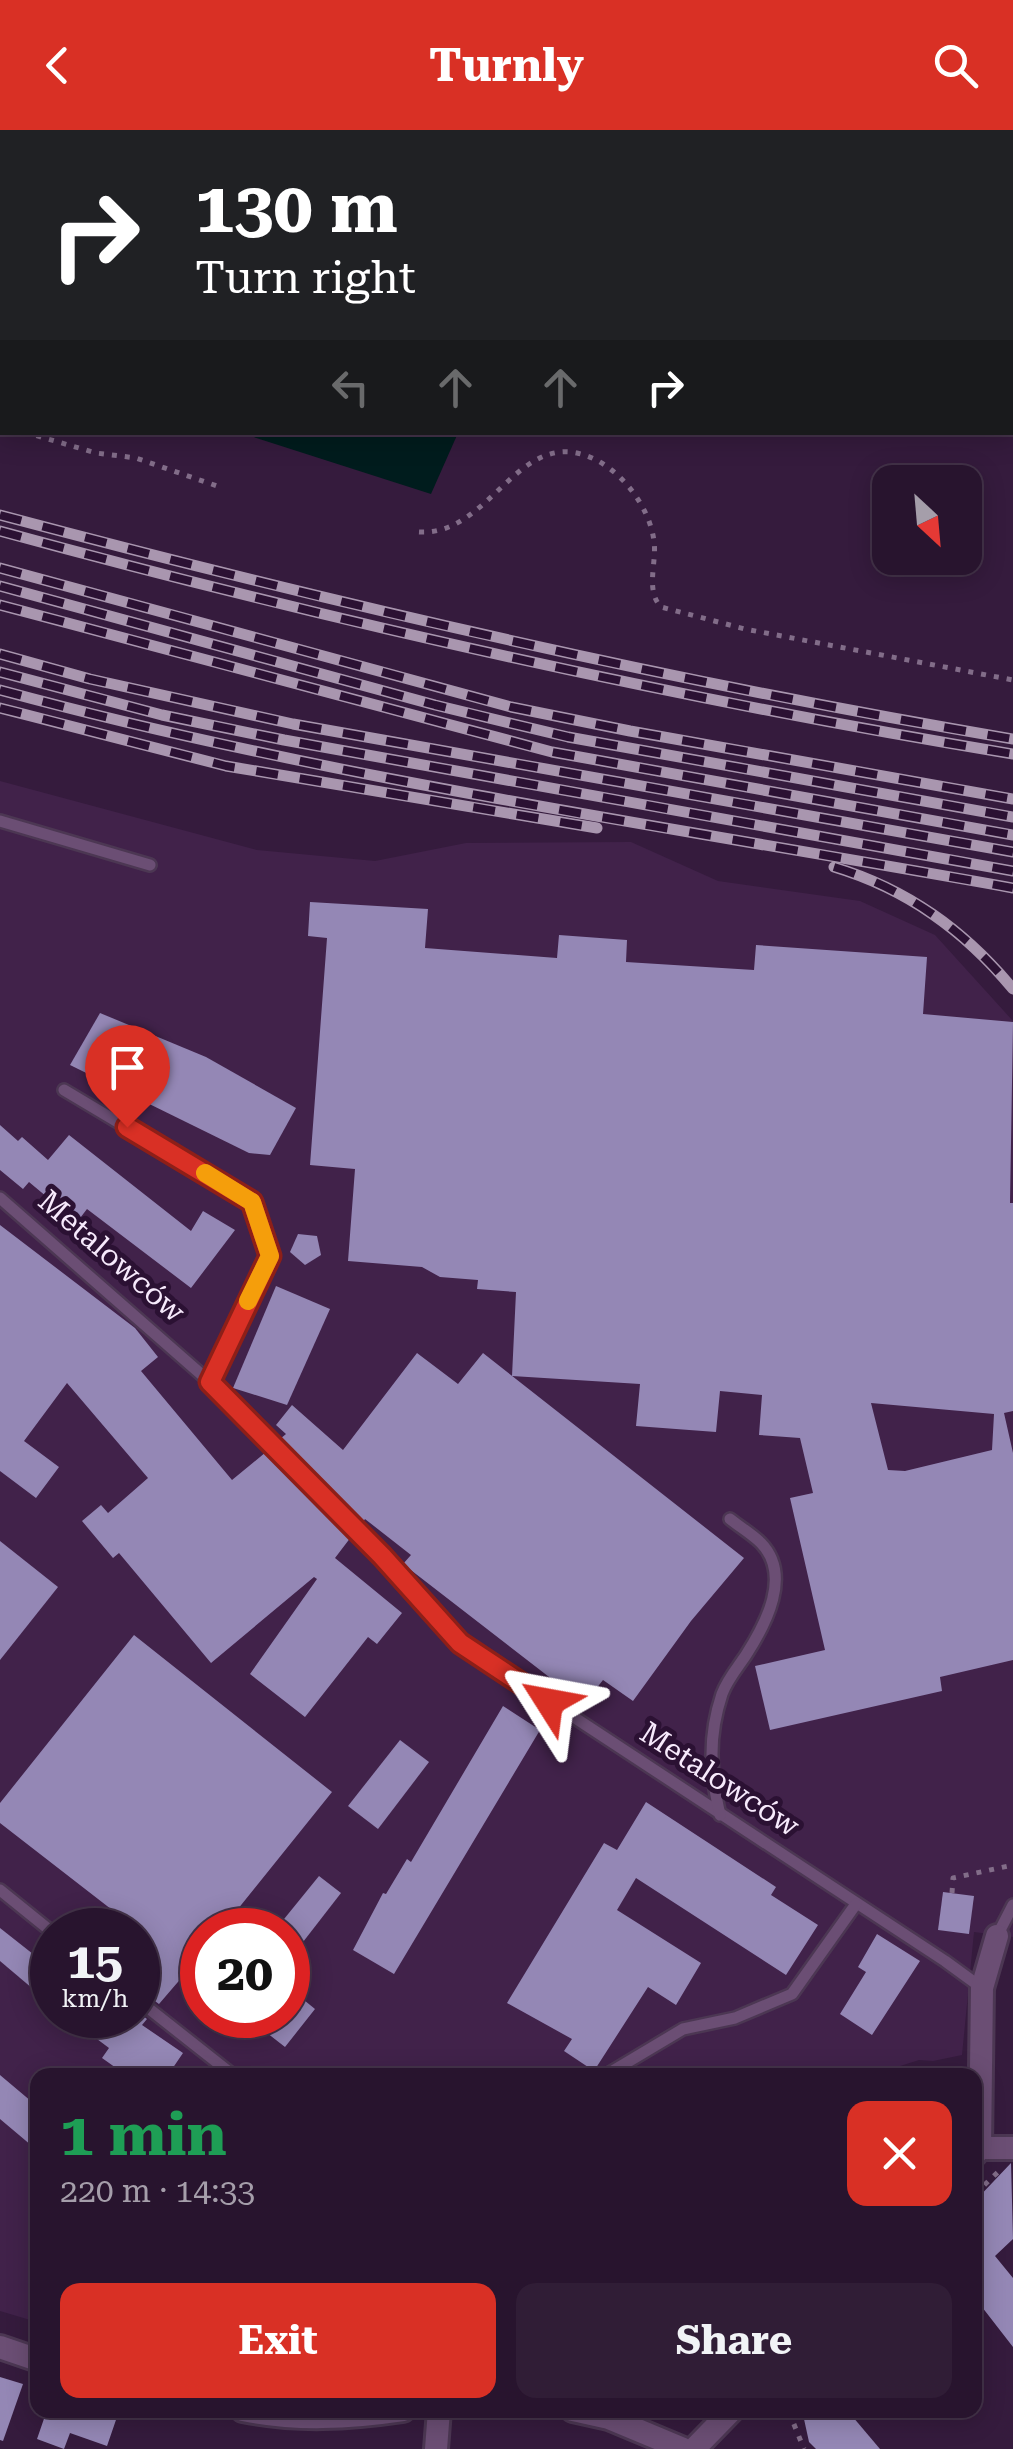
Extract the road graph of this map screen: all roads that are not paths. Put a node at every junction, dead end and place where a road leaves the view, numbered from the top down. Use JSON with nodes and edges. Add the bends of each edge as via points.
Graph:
{"nodes":[{"id":1,"x":0,"y":821,"type":"edge"},
{"id":2,"x":150,"y":865,"type":"dead end"},
{"id":3,"x":64,"y":1090,"type":"dead end"},
{"id":4,"x":0,"y":1198,"type":"edge"},
{"id":5,"x":210,"y":1382,"type":"junction"},
{"id":6,"x":730,"y":1520,"type":"dead end"},
{"id":7,"x":720,"y":1814,"type":"junction"},
{"id":8,"x":0,"y":1890,"type":"edge"},
{"id":9,"x":856,"y":1904,"type":"junction"},
{"id":10,"x":1013,"y":1905,"type":"edge"},
{"id":11,"x":30,"y":1914,"type":"edge"},
{"id":12,"x":997,"y":1936,"type":"joint"},
{"id":13,"x":982,"y":1988,"type":"junction"},
{"id":14,"x":160,"y":2017,"type":"edge"},
{"id":15,"x":224,"y":2068,"type":"edge"},
{"id":16,"x":618,"y":2068,"type":"edge"},
{"id":17,"x":980,"y":2068,"type":"edge"},
{"id":18,"x":982,"y":2152,"type":"edge"},
{"id":19,"x":1011,"y":2155,"type":"edge"},
{"id":20,"x":0,"y":2347,"type":"edge"},
{"id":21,"x":30,"y":2357,"type":"edge"},
{"id":22,"x":438,"y":2418,"type":"edge"},
{"id":23,"x":610,"y":2418,"type":"edge"},
{"id":24,"x":724,"y":2418,"type":"edge"},
{"id":25,"x":436,"y":2449,"type":"edge"},
{"id":26,"x":683,"y":2449,"type":"edge"},
{"id":27,"x":694,"y":2449,"type":"edge"}],
"edges":[{"from":1,"to":2,"type":"lane"},
{"from":3,"to":5,"type":"lane","via":[[252,1202],[270,1256]]},
{"from":4,"to":5,"type":"lane","name":"Metalowców"},
{"from":5,"to":7,"type":"lane","name":"Metalowców","via":[[460,1643]]},
{"from":6,"to":7,"type":"lane","via":[[762,1544],[774,1566],[774,1597],[764,1627],[724,1689],[710,1734]]},
{"from":7,"to":9,"type":"lane","name":"Metalowców"},
{"from":8,"to":11,"type":"lane"},
{"from":9,"to":13,"type":"lane","name":"Metalowców"},
{"from":9,"to":16,"type":"lane","via":[[792,1994],[734,2018],[683,2029]]},
{"from":10,"to":12,"type":"lane"},
{"from":12,"to":13,"type":"street"},
{"from":13,"to":17,"type":"street"},
{"from":14,"to":15,"type":"lane"},
{"from":18,"to":19,"type":"street"},
{"from":20,"to":21,"type":"street"},
{"from":22,"to":25,"type":"street"},
{"from":23,"to":26,"type":"street"},
{"from":24,"to":27,"type":"street"}]}
